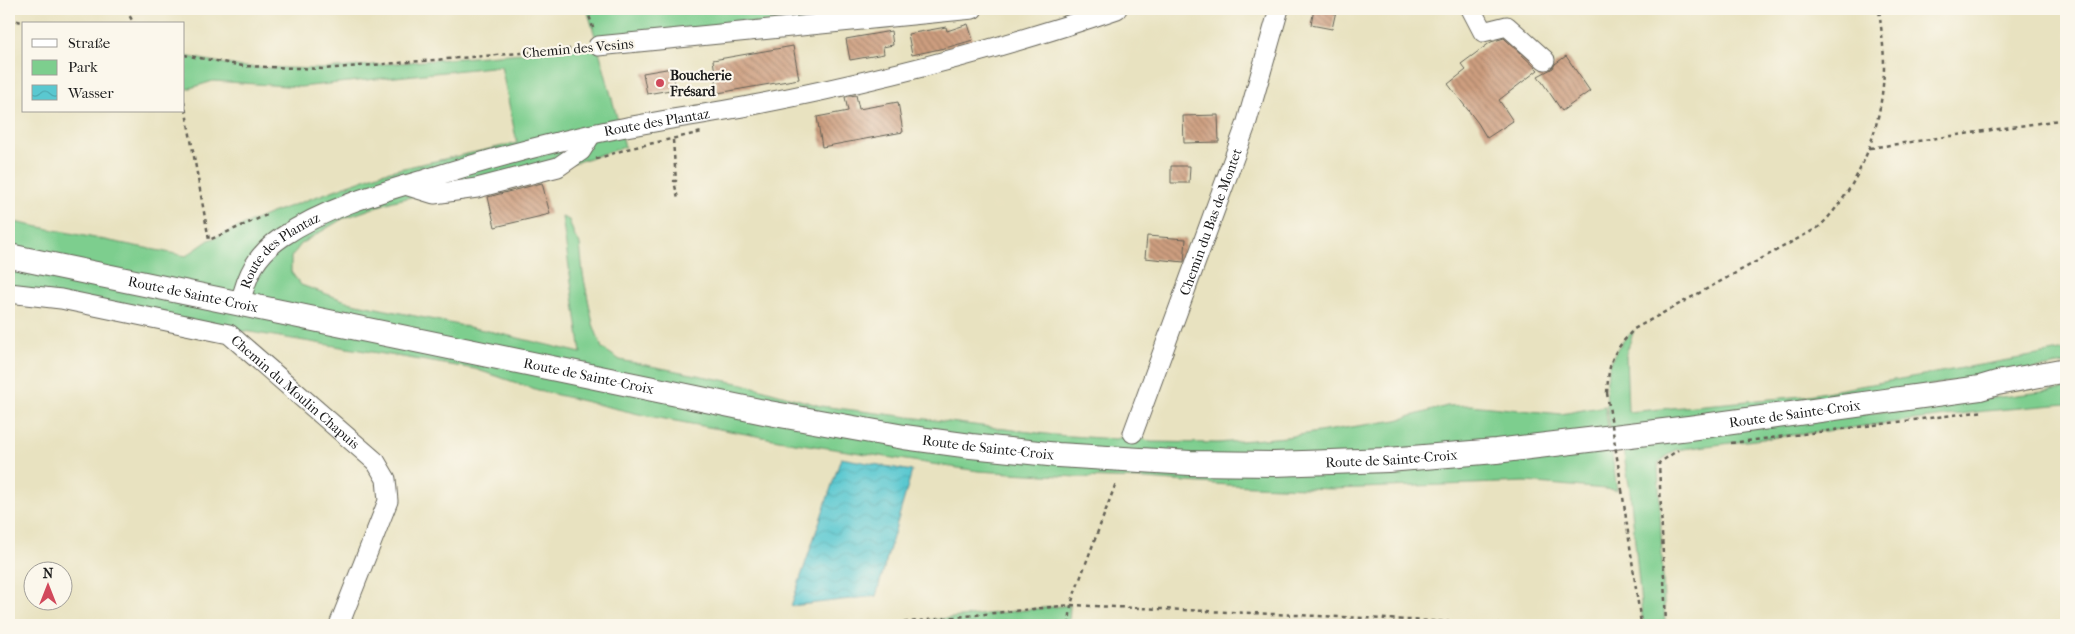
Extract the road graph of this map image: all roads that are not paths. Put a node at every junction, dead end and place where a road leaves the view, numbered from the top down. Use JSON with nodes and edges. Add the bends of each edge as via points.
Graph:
{"nodes":[{"id":1,"x":973,"y":9,"type":"edge"},
{"id":2,"x":1117,"y":9,"type":"edge"},
{"id":3,"x":1279,"y":9,"type":"edge"},
{"id":4,"x":1471,"y":9,"type":"edge"},
{"id":5,"x":1082,"y":14,"type":"edge"},
{"id":6,"x":598,"y":46,"type":"road end"},
{"id":7,"x":1545,"y":60,"type":"dead end"},
{"id":8,"x":9,"y":256,"type":"edge"},
{"id":9,"x":9,"y":293,"type":"edge"},
{"id":10,"x":240,"y":304,"type":"junction"},
{"id":11,"x":2066,"y":370,"type":"edge"},
{"id":12,"x":2066,"y":383,"type":"edge"},
{"id":13,"x":1980,"y":388,"type":"junction"},
{"id":14,"x":1133,"y":433,"type":"dead end"},
{"id":15,"x":339,"y":625,"type":"edge"}],
"edges":[{"from":1,"to":6,"type":"street","name":"Chemin des Vesins"},
{"from":2,"to":5,"type":"street","name":"Route des Plantaz"},
{"from":3,"to":14,"type":"street","name":"Chemin du Bas de Montet","via":[[1246,125]]},
{"from":4,"to":7,"type":"street","via":[[1483,32],[1507,26]]},
{"from":5,"to":10,"type":"street","name":"Route des Plantaz","via":[[937,65],[754,105],[616,129],[462,168],[372,195],[317,218],[281,238],[258,257],[246,278]]},
{"from":8,"to":10,"type":"main road","name":"Route de Sainte-Croix"},
{"from":9,"to":15,"type":"street","name":"Chemin du Moulin Chapuis","via":[[60,299],[229,334],[376,462],[386,479],[388,501]]},
{"from":10,"to":13,"type":"main road","name":"Route de Sainte-Croix","via":[[769,413],[904,436],[1058,455],[1190,463],[1322,463],[1496,451]]},
{"from":11,"to":13,"type":"main road"},
{"from":12,"to":13,"type":"main road","via":[[2003,390]]}]}
